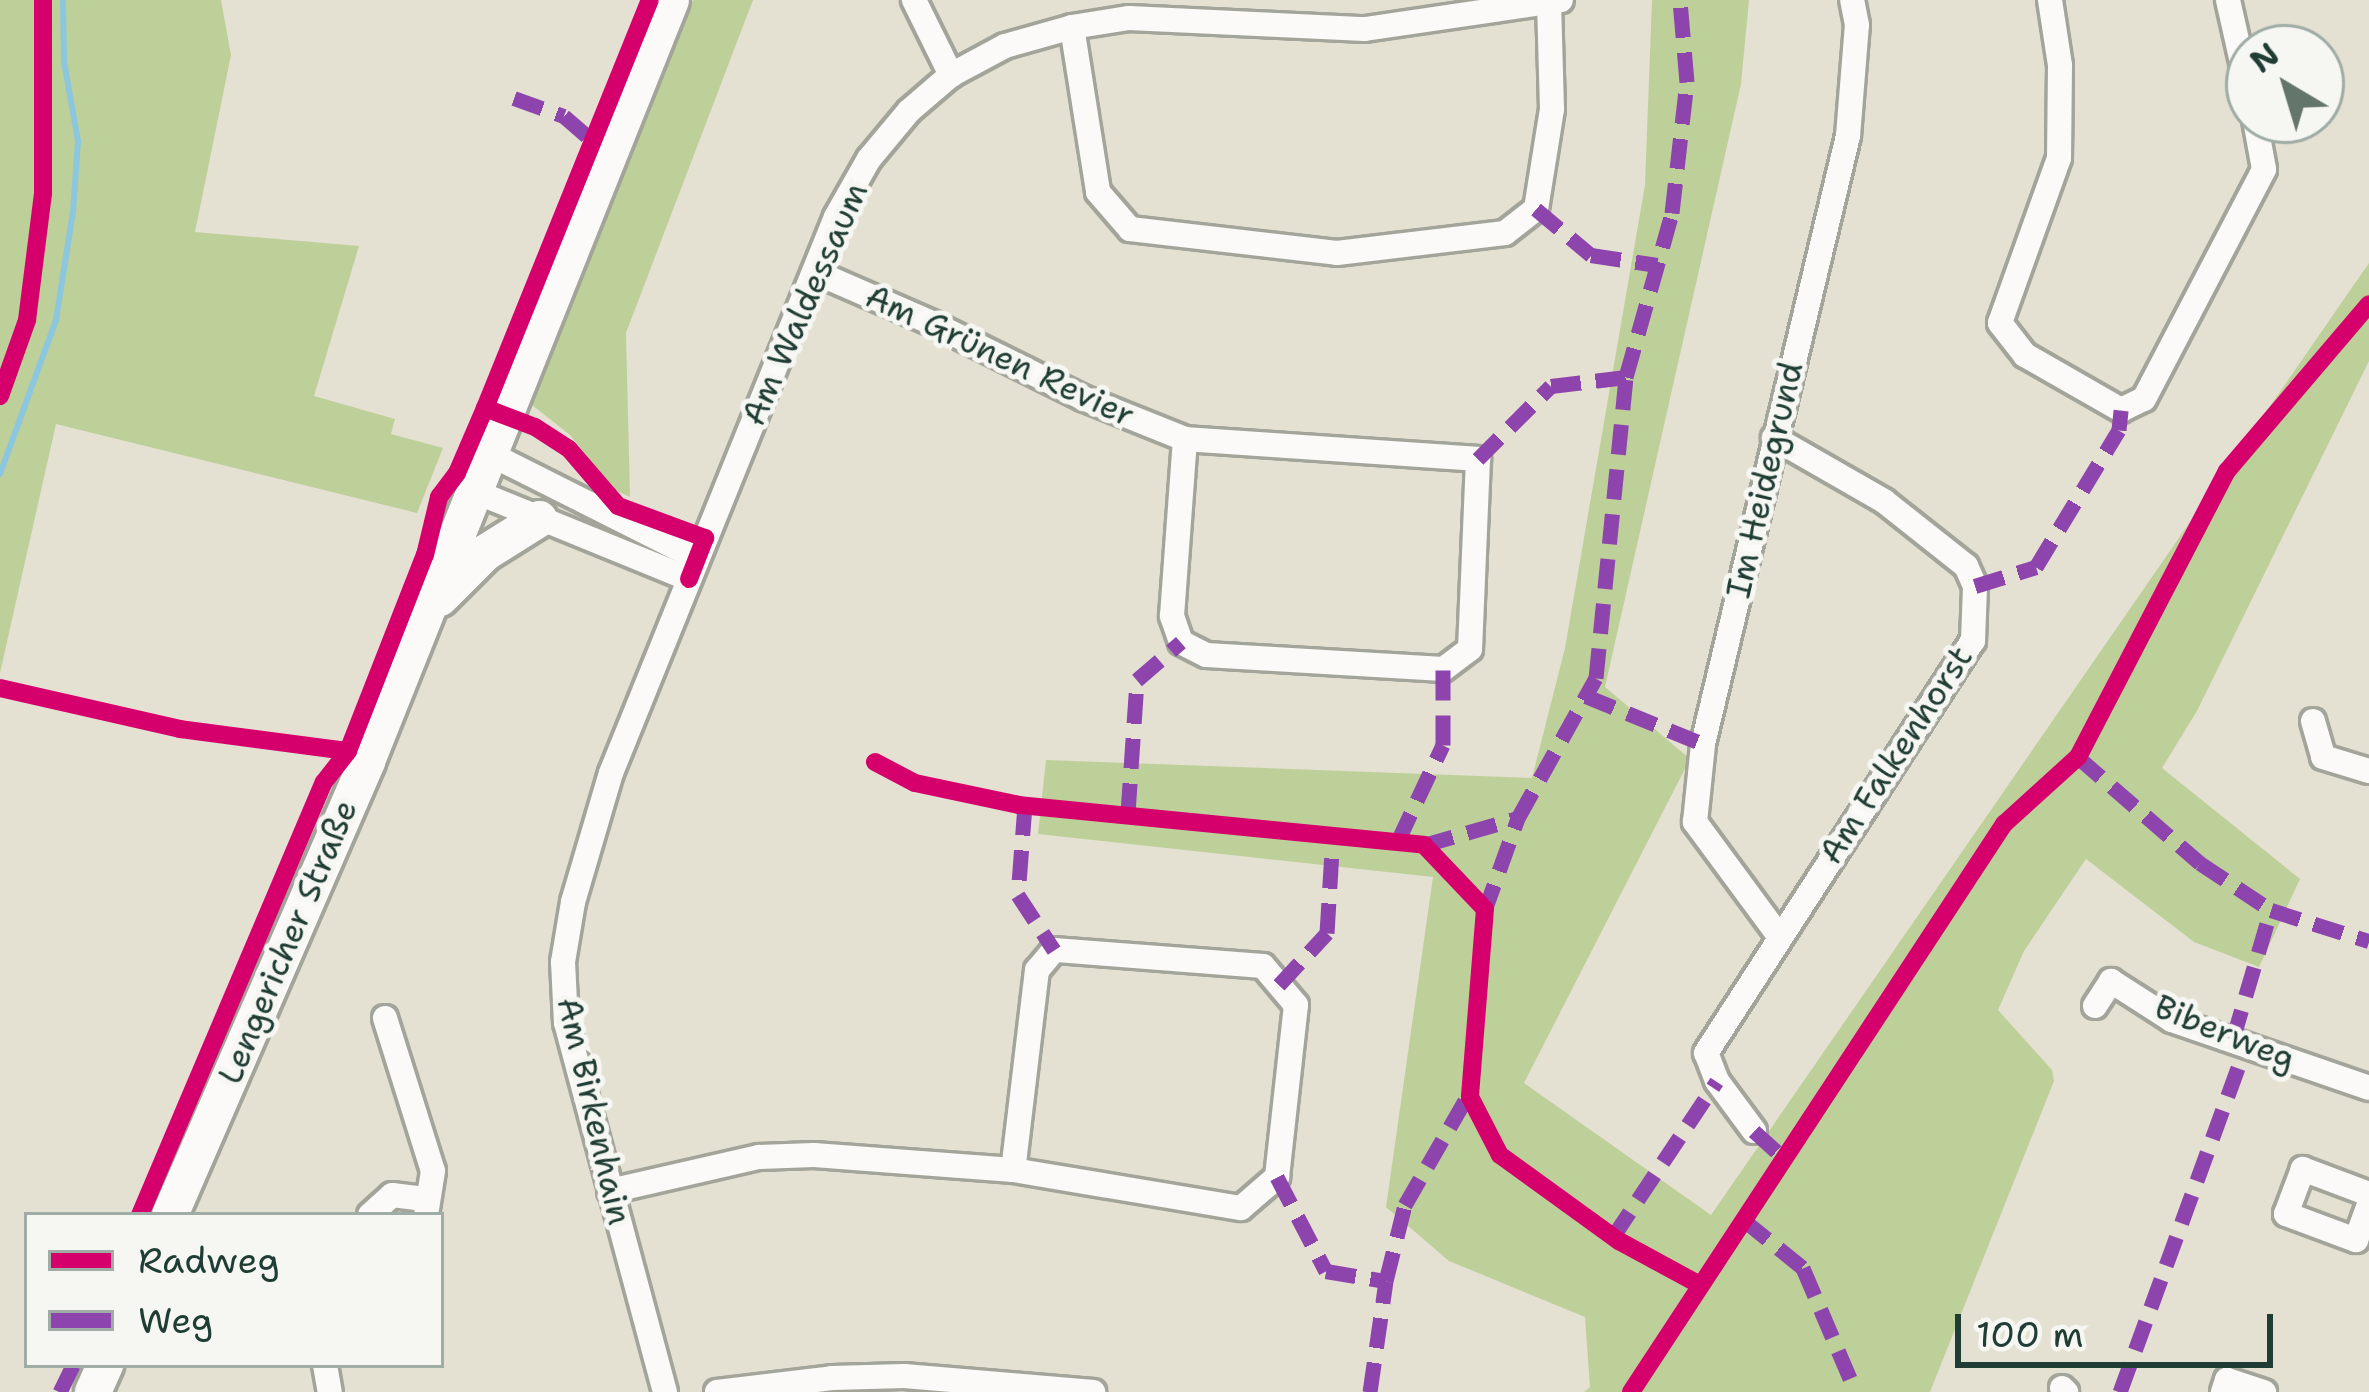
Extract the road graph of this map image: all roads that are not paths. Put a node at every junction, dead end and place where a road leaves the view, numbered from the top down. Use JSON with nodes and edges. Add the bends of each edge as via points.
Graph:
{"nodes":[{"id":1,"x":671,"y":0,"type":"edge"},
{"id":2,"x":914,"y":0,"type":"edge"},
{"id":3,"x":1852,"y":0,"type":"edge"},
{"id":4,"x":2050,"y":0,"type":"edge"},
{"id":5,"x":1555,"y":2,"type":"edge"},
{"id":6,"x":1072,"y":27,"type":"junction"},
{"id":7,"x":951,"y":75,"type":"junction"},
{"id":8,"x":2259,"y":144,"type":"edge"},
{"id":9,"x":815,"y":272,"type":"junction"},
{"id":10,"x":1774,"y":437,"type":"junction"},
{"id":11,"x":1185,"y":439,"type":"junction"},
{"id":12,"x":490,"y":454,"type":"junction"},
{"id":13,"x":476,"y":493,"type":"junction"},
{"id":14,"x":538,"y":519,"type":"junction"},
{"id":15,"x":693,"y":569,"type":"junction"},
{"id":16,"x":426,"y":615,"type":"junction"},
{"id":17,"x":2313,"y":721,"type":"dead end"},
{"id":18,"x":2369,"y":771,"type":"edge"},
{"id":19,"x":1779,"y":936,"type":"junction"},
{"id":20,"x":2095,"y":1006,"type":"dead end"},
{"id":21,"x":385,"y":1018,"type":"dead end"},
{"id":22,"x":2369,"y":1088,"type":"edge"},
{"id":23,"x":1754,"y":1131,"type":"dead end"},
{"id":24,"x":1012,"y":1170,"type":"junction"},
{"id":25,"x":610,"y":1191,"type":"junction"},
{"id":26,"x":2369,"y":1194,"type":"edge"},
{"id":27,"x":2369,"y":1205,"type":"edge"},
{"id":28,"x":425,"y":1207,"type":"edge"},
{"id":29,"x":171,"y":1212,"type":"edge"},
{"id":30,"x":373,"y":1212,"type":"edge"},
{"id":31,"x":906,"y":1384,"type":"edge"},
{"id":32,"x":665,"y":1392,"type":"edge"},
{"id":33,"x":717,"y":1392,"type":"edge"},
{"id":34,"x":1093,"y":1392,"type":"edge"},
{"id":35,"x":2223,"y":1392,"type":"edge"},
{"id":36,"x":2264,"y":1392,"type":"edge"}],
"edges":[{"from":1,"to":12,"type":"main road","name":"Lengericher Straße"},
{"from":2,"to":7,"type":"street"},
{"from":3,"to":10,"type":"street","name":"Im Heidegrund","via":[[1848,136]]},
{"from":4,"to":8,"type":"street","via":[[2060,65],[2059,158],[2000,323],[2025,355],[2121,410],[2144,399],[2264,170]]},
{"from":5,"to":6,"type":"street","name":"Am Waldessaum","via":[[1365,29],[1129,18]]},
{"from":5,"to":6,"type":"street","via":[[1552,109],[1536,209],[1505,233],[1337,253],[1130,230],[1098,192]]},
{"from":6,"to":7,"type":"street","name":"Am Waldessaum","via":[[1005,46]]},
{"from":7,"to":9,"type":"street","name":"Am Waldessaum","via":[[869,159]]},
{"from":9,"to":11,"type":"street","name":"Am Grünen Revier"},
{"from":9,"to":15,"type":"street","name":"Am Waldessaum"},
{"from":10,"to":19,"type":"street","name":"Im Heidegrund","via":[[1703,744],[1696,821]]},
{"from":10,"to":19,"type":"street","name":"Am Falkenhorst","via":[[1884,501],[1966,566],[1976,586],[1972,641]]},
{"from":11,"to":11,"type":"street","name":"Am Grünen Revier","via":[[1478,459],[1470,649],[1443,669],[1206,655],[1181,642],[1172,616]]},
{"from":12,"to":13,"type":"main road","name":"Lengericher Straße"},
{"from":12,"to":15,"type":"street"},
{"from":13,"to":14,"type":"street"},
{"from":13,"to":16,"type":"main road","name":"Lengericher Straße"},
{"from":14,"to":15,"type":"street"},
{"from":14,"to":16,"type":"main road","via":[[460,574]]},
{"from":15,"to":25,"type":"street","name":"Am Birkenhain","via":[[611,773],[563,962],[566,1023]]},
{"from":16,"to":29,"type":"main road","name":"Lengericher Straße"},
{"from":17,"to":18,"type":"street","via":[[2323,757]]},
{"from":19,"to":23,"type":"street","name":"Am Falkenhorst","via":[[1706,1052]]},
{"from":20,"to":22,"type":"street","name":"Biberweg","via":[[2111,981],[2172,1020]]},
{"from":21,"to":28,"type":"street","via":[[433,1171]]},
{"from":24,"to":24,"type":"street","via":[[1037,970],[1054,950],[1263,966],[1297,1005],[1277,1178],[1241,1208]]},
{"from":24,"to":25,"type":"street","via":[[814,1154],[758,1157]]},
{"from":25,"to":32,"type":"street","name":"Am Birkenhain"},
{"from":26,"to":27,"type":"street","via":[[2303,1168],[2285,1214],[2356,1240]]},
{"from":28,"to":30,"type":"street","via":[[392,1195]]},
{"from":31,"to":33,"type":"street","via":[[832,1378]]},
{"from":31,"to":34,"type":"street"},
{"from":35,"to":36,"type":"street","via":[[2227,1380]]}]}
